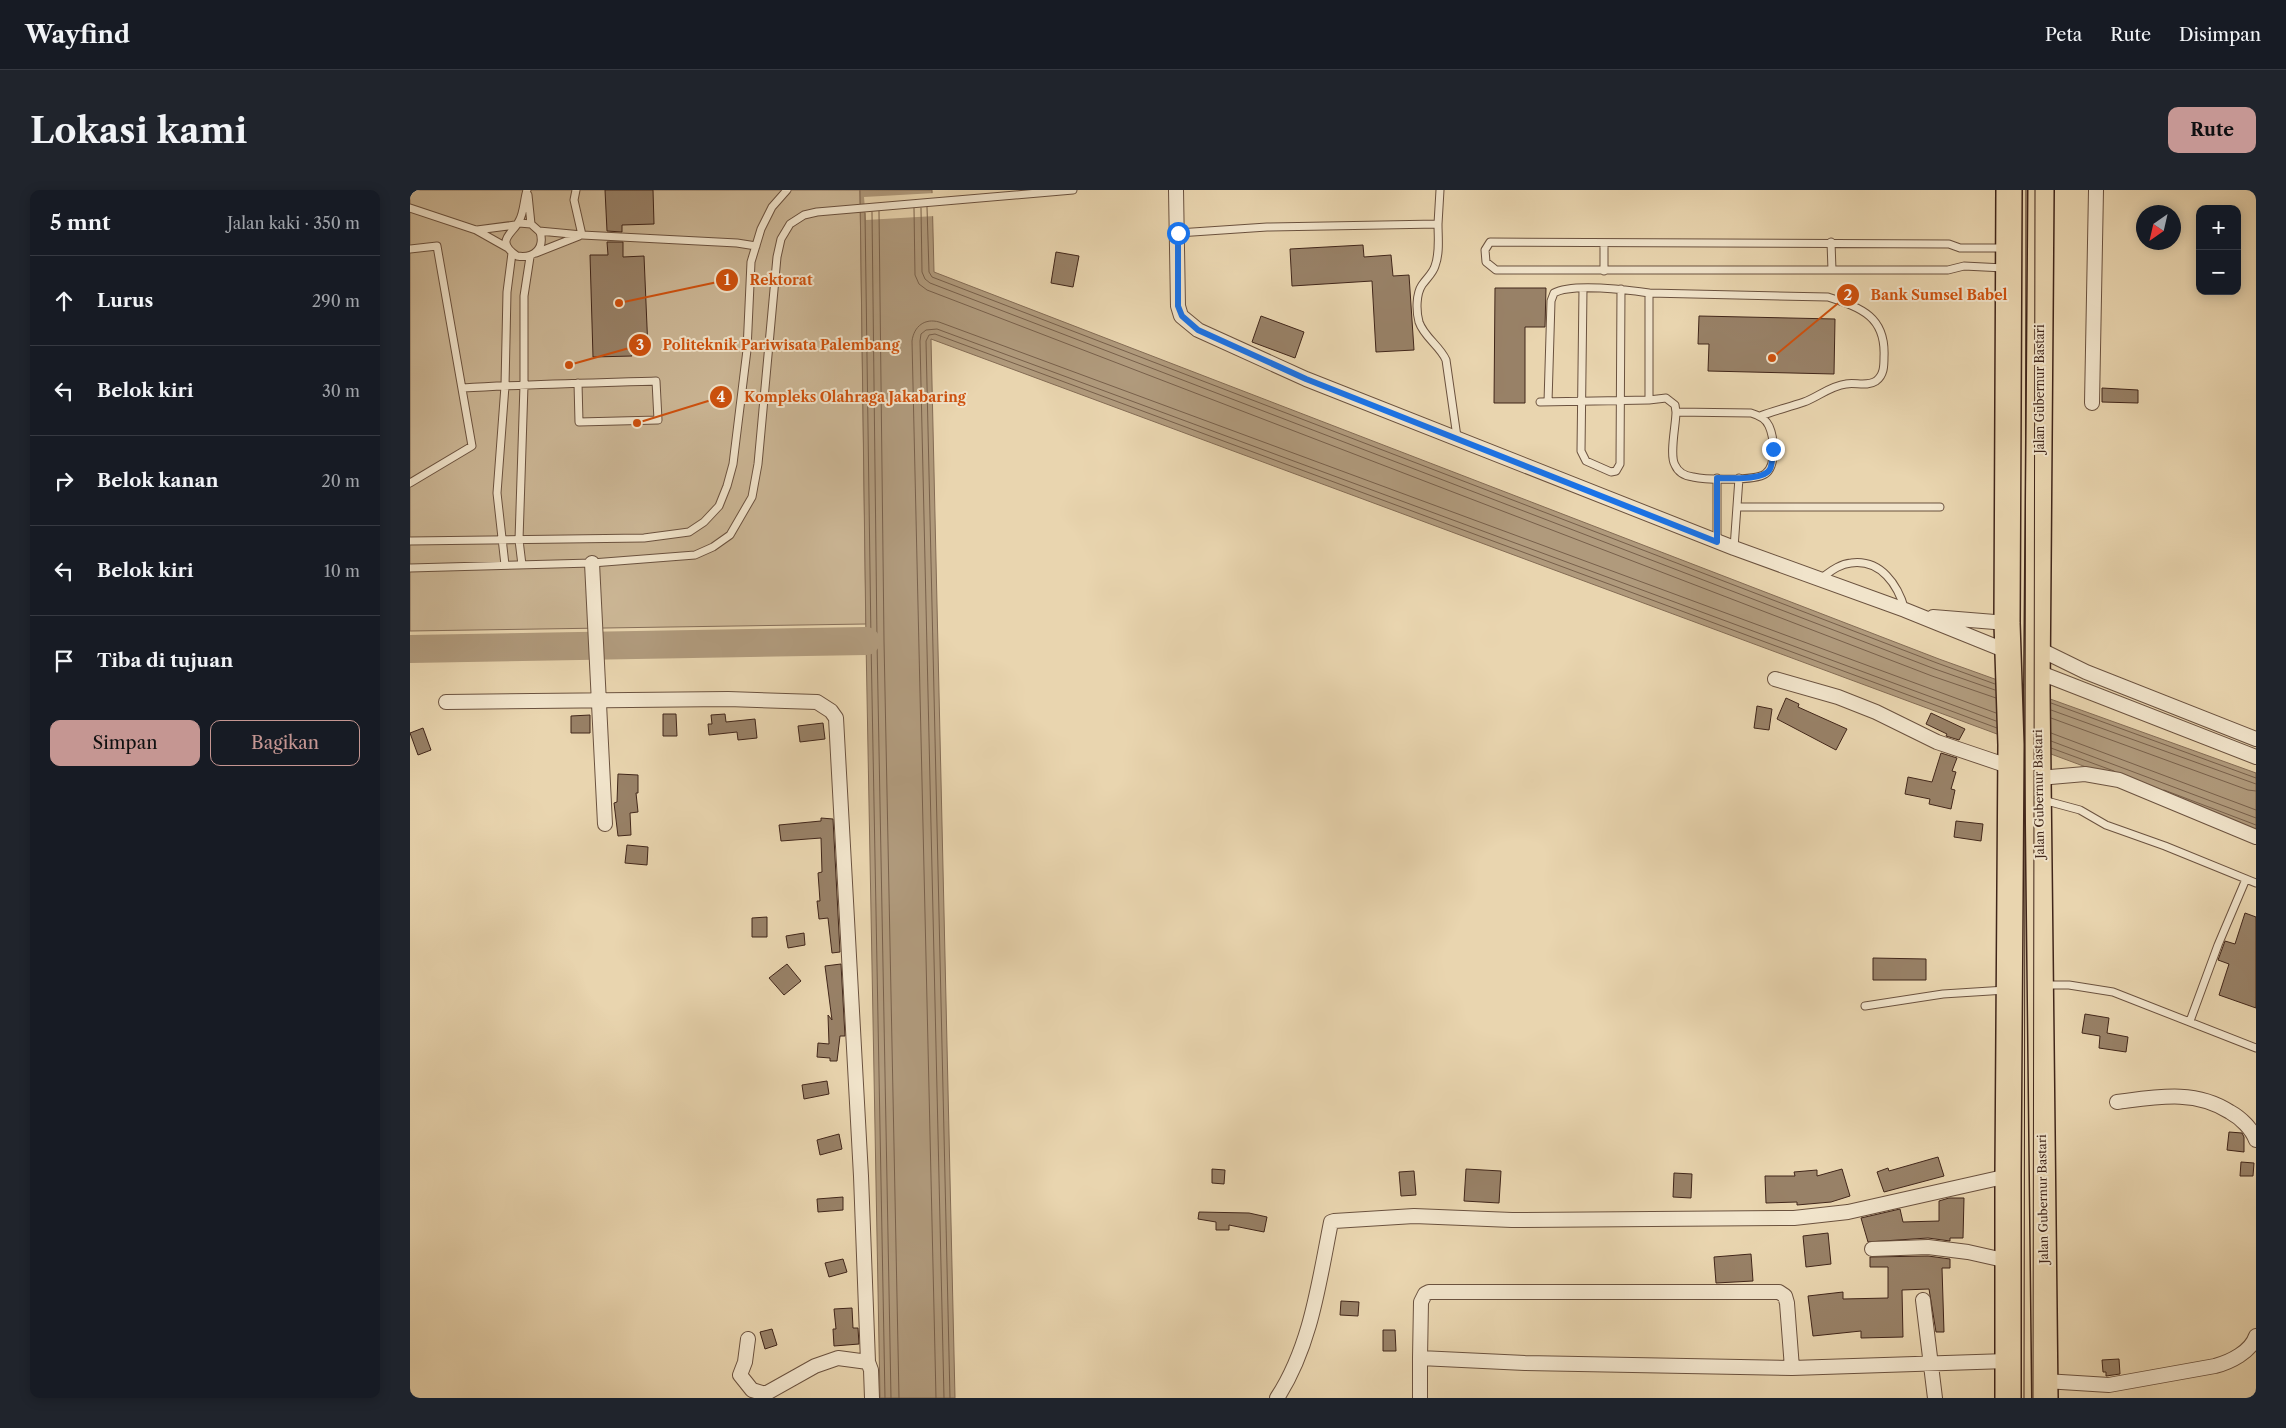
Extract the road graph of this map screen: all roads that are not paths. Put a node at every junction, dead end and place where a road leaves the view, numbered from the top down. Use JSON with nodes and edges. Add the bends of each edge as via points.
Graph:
{"nodes":[{"id":1,"x":527,"y":190,"type":"edge"},
{"id":2,"x":576,"y":190,"type":"edge"},
{"id":3,"x":787,"y":190,"type":"edge"},
{"id":4,"x":1073,"y":190,"type":"edge"},
{"id":5,"x":1176,"y":190,"type":"edge"},
{"id":6,"x":1440,"y":190,"type":"edge"},
{"id":7,"x":2009,"y":190,"type":"edge"},
{"id":8,"x":2041,"y":190,"type":"edge"},
{"id":9,"x":2096,"y":190,"type":"edge"},
{"id":10,"x":410,"y":208,"type":"edge"},
{"id":11,"x":517,"y":224,"type":"junction"},
{"id":12,"x":531,"y":224,"type":"junction"},
{"id":13,"x":1438,"y":224,"type":"junction"},
{"id":14,"x":476,"y":230,"type":"junction"},
{"id":15,"x":539,"y":231,"type":"junction"},
{"id":16,"x":1178,"y":233,"type":"junction"},
{"id":17,"x":582,"y":235,"type":"junction"},
{"id":18,"x":1832,"y":242,"type":"junction"},
{"id":19,"x":1604,"y":243,"type":"junction"},
{"id":20,"x":756,"y":246,"type":"junction"},
{"id":21,"x":410,"y":249,"type":"edge"},
{"id":22,"x":510,"y":250,"type":"junction"},
{"id":23,"x":532,"y":255,"type":"junction"},
{"id":24,"x":2008,"y":258,"type":"junction"},
{"id":25,"x":1604,"y":270,"type":"junction"},
{"id":26,"x":1832,"y":270,"type":"junction"},
{"id":27,"x":1583,"y":289,"type":"junction"},
{"id":28,"x":1621,"y":289,"type":"junction"},
{"id":29,"x":1649,"y":293,"type":"junction"},
{"id":30,"x":578,"y":383,"type":"junction"},
{"id":31,"x":524,"y":385,"type":"junction"},
{"id":32,"x":505,"y":386,"type":"junction"},
{"id":33,"x":463,"y":388,"type":"junction"},
{"id":34,"x":1649,"y":400,"type":"junction"},
{"id":35,"x":1584,"y":401,"type":"junction"},
{"id":36,"x":1621,"y":401,"type":"junction"},
{"id":37,"x":2092,"y":403,"type":"dead end"},
{"id":38,"x":1676,"y":412,"type":"junction"},
{"id":39,"x":1760,"y":416,"type":"junction"},
{"id":40,"x":1457,"y":437,"type":"junction"},
{"id":41,"x":1717,"y":478,"type":"junction"},
{"id":42,"x":1739,"y":478,"type":"junction"},
{"id":43,"x":410,"y":482,"type":"edge"},
{"id":44,"x":1737,"y":507,"type":"junction"},
{"id":45,"x":1940,"y":507,"type":"dead end"},
{"id":46,"x":519,"y":540,"type":"junction"},
{"id":47,"x":410,"y":541,"type":"edge"},
{"id":48,"x":502,"y":541,"type":"junction"},
{"id":49,"x":1717,"y":542,"type":"junction"},
{"id":50,"x":1734,"y":548,"type":"junction"},
{"id":51,"x":592,"y":563,"type":"junction"},
{"id":52,"x":505,"y":565,"type":"junction"},
{"id":53,"x":522,"y":565,"type":"junction"},
{"id":54,"x":410,"y":568,"type":"edge"},
{"id":55,"x":1820,"y":579,"type":"junction"},
{"id":56,"x":1905,"y":610,"type":"junction"},
{"id":57,"x":1920,"y":616,"type":"junction"},
{"id":58,"x":2008,"y":623,"type":"junction"},
{"id":59,"x":2037,"y":648,"type":"junction"},
{"id":60,"x":2009,"y":652,"type":"junction"},
{"id":61,"x":1775,"y":680,"type":"dead end"},
{"id":62,"x":2038,"y":682,"type":"junction"},
{"id":63,"x":598,"y":700,"type":"junction"},
{"id":64,"x":446,"y":702,"type":"dead end"},
{"id":65,"x":2256,"y":739,"type":"edge"},
{"id":66,"x":2011,"y":756,"type":"junction"},
{"id":67,"x":2256,"y":757,"type":"edge"},
{"id":68,"x":2039,"y":777,"type":"junction"},
{"id":69,"x":605,"y":824,"type":"dead end"},
{"id":70,"x":2256,"y":837,"type":"edge"},
{"id":71,"x":2246,"y":879,"type":"junction"},
{"id":72,"x":2256,"y":883,"type":"edge"},
{"id":73,"x":2040,"y":985,"type":"junction"},
{"id":74,"x":2009,"y":990,"type":"junction"},
{"id":75,"x":1865,"y":1006,"type":"dead end"},
{"id":76,"x":2190,"y":1021,"type":"junction"},
{"id":77,"x":2256,"y":1048,"type":"edge"},
{"id":78,"x":2116,"y":1102,"type":"dead end"},
{"id":79,"x":2256,"y":1140,"type":"edge"},
{"id":80,"x":2008,"y":1176,"type":"junction"},
{"id":81,"x":1872,"y":1249,"type":"dead end"},
{"id":82,"x":2008,"y":1260,"type":"junction"},
{"id":83,"x":1923,"y":1300,"type":"dead end"},
{"id":84,"x":2256,"y":1336,"type":"edge"},
{"id":85,"x":748,"y":1339,"type":"dead end"},
{"id":86,"x":1420,"y":1358,"type":"junction"},
{"id":87,"x":2008,"y":1361,"type":"junction"},
{"id":88,"x":868,"y":1362,"type":"junction"},
{"id":89,"x":1930,"y":1364,"type":"junction"},
{"id":90,"x":1792,"y":1368,"type":"junction"},
{"id":91,"x":2045,"y":1390,"type":"edge"},
{"id":92,"x":872,"y":1398,"type":"edge"},
{"id":93,"x":1277,"y":1398,"type":"edge"},
{"id":94,"x":1420,"y":1398,"type":"edge"},
{"id":95,"x":1935,"y":1398,"type":"edge"},
{"id":96,"x":2008,"y":1398,"type":"edge"}],
"edges":[{"from":1,"to":11,"type":"lane"},
{"from":1,"to":12,"type":"lane"},
{"from":2,"to":17,"type":"lane","via":[[574,200]]},
{"from":3,"to":20,"type":"lane","via":[[772,207]]},
{"from":4,"to":51,"type":"lane","via":[[851,208],[804,215],[790,224],[781,239],[777,257],[758,464],[752,497],[730,535],[695,555]]},
{"from":5,"to":16,"type":"street"},
{"from":6,"to":13,"type":"lane"},
{"from":7,"to":24,"type":"highway"},
{"from":8,"to":59,"type":"highway","name":"Jalan Gubernur Bastari"},
{"from":9,"to":37,"type":"street"},
{"from":10,"to":14,"type":"lane"},
{"from":11,"to":12,"type":"lane"},
{"from":11,"to":14,"type":"lane"},
{"from":11,"to":22,"type":"lane","via":[[507,236]]},
{"from":12,"to":15,"type":"lane"},
{"from":13,"to":16,"type":"lane","via":[[1268,227]]},
{"from":13,"to":40,"type":"lane","via":[[1438,257],[1421,286],[1418,311],[1423,330],[1446,360]]},
{"from":14,"to":22,"type":"lane"},
{"from":15,"to":17,"type":"lane"},
{"from":15,"to":23,"type":"lane","via":[[542,244]]},
{"from":16,"to":40,"type":"street","via":[[1178,306],[1182,316],[1198,330],[1306,379]]},
{"from":17,"to":20,"type":"lane","via":[[737,242]]},
{"from":17,"to":23,"type":"lane"},
{"from":18,"to":19,"type":"lane"},
{"from":18,"to":24,"type":"lane","via":[[1948,244]]},
{"from":18,"to":26,"type":"lane"},
{"from":19,"to":25,"type":"lane"},
{"from":19,"to":25,"type":"lane","via":[[1490,242],[1485,250],[1486,262],[1496,270]]},
{"from":20,"to":46,"type":"lane","via":[[751,262],[747,350],[733,464],[719,506],[689,532],[644,538]]},
{"from":21,"to":33,"type":"lane","via":[[437,246]]},
{"from":22,"to":23,"type":"lane","via":[[517,256]]},
{"from":22,"to":32,"type":"lane"},
{"from":23,"to":31,"type":"lane","via":[[524,296]]},
{"from":24,"to":26,"type":"lane","via":[[1948,270]]},
{"from":24,"to":58,"type":"highway"},
{"from":25,"to":26,"type":"lane"},
{"from":27,"to":28,"type":"lane"},
{"from":27,"to":35,"type":"lane"},
{"from":27,"to":35,"type":"lane","via":[[1557,291],[1552,296],[1544,402]]},
{"from":28,"to":29,"type":"lane"},
{"from":28,"to":36,"type":"lane"},
{"from":29,"to":34,"type":"lane"},
{"from":29,"to":39,"type":"lane","via":[[1828,297],[1862,309],[1873,318],[1885,341],[1884,369],[1876,381],[1838,385],[1804,402]]},
{"from":30,"to":30,"type":"lane","via":[[579,422],[658,420],[656,381]]},
{"from":30,"to":31,"type":"lane"},
{"from":31,"to":32,"type":"lane"},
{"from":31,"to":46,"type":"lane"},
{"from":32,"to":33,"type":"lane"},
{"from":32,"to":48,"type":"lane","via":[[498,493]]},
{"from":33,"to":43,"type":"lane","via":[[472,446]]},
{"from":34,"to":36,"type":"lane"},
{"from":34,"to":38,"type":"lane","via":[[1666,398],[1675,405]]},
{"from":35,"to":36,"type":"lane"},
{"from":35,"to":36,"type":"lane","via":[[1584,457],[1591,464],[1611,472],[1616,471],[1620,464]]},
{"from":38,"to":39,"type":"lane","via":[[1751,413]]},
{"from":38,"to":41,"type":"lane","via":[[1672,458],[1677,470],[1693,477]]},
{"from":39,"to":42,"type":"lane","via":[[1769,427],[1773,449],[1770,468],[1765,474]]},
{"from":40,"to":49,"type":"street"},
{"from":41,"to":42,"type":"lane"},
{"from":41,"to":49,"type":"lane"},
{"from":42,"to":44,"type":"lane"},
{"from":44,"to":45,"type":"lane"},
{"from":44,"to":50,"type":"lane"},
{"from":46,"to":48,"type":"lane"},
{"from":46,"to":53,"type":"lane"},
{"from":47,"to":48,"type":"lane"},
{"from":48,"to":52,"type":"lane"},
{"from":49,"to":50,"type":"street"},
{"from":50,"to":55,"type":"street"},
{"from":51,"to":53,"type":"lane"},
{"from":51,"to":63,"type":"street"},
{"from":52,"to":53,"type":"lane"},
{"from":52,"to":54,"type":"lane"},
{"from":55,"to":56,"type":"street"},
{"from":55,"to":56,"type":"lane","via":[[1838,567],[1866,563],[1895,583]]},
{"from":56,"to":57,"type":"street"},
{"from":57,"to":58,"type":"street"},
{"from":57,"to":60,"type":"street"},
{"from":58,"to":60,"type":"highway"},
{"from":59,"to":62,"type":"highway","name":"Jalan Gubernur Bastari"},
{"from":59,"to":65,"type":"street","via":[[2086,672]]},
{"from":60,"to":66,"type":"highway"},
{"from":61,"to":66,"type":"street","via":[[1838,697],[1937,742]]},
{"from":62,"to":67,"type":"street"},
{"from":62,"to":68,"type":"highway","name":"Jalan Gubernur Bastari"},
{"from":63,"to":64,"type":"street"},
{"from":63,"to":69,"type":"street"},
{"from":63,"to":88,"type":"street","via":[[817,702],[836,718],[861,1169]]},
{"from":66,"to":74,"type":"highway"},
{"from":68,"to":70,"type":"street","via":[[2084,774],[2119,780]]},
{"from":68,"to":71,"type":"lane","via":[[2080,810],[2106,825]]},
{"from":68,"to":73,"type":"highway","name":"Jalan Gubernur Bastari"},
{"from":71,"to":72,"type":"lane"},
{"from":71,"to":76,"type":"lane"},
{"from":73,"to":76,"type":"lane","via":[[2069,985],[2113,992]]},
{"from":73,"to":91,"type":"highway","name":"Jalan Gubernur Bastari"},
{"from":74,"to":75,"type":"lane","via":[[1943,994]]},
{"from":74,"to":80,"type":"highway"},
{"from":76,"to":77,"type":"lane"},
{"from":78,"to":79,"type":"street","via":[[2195,1097],[2238,1117]]},
{"from":80,"to":82,"type":"highway"},
{"from":80,"to":93,"type":"street","via":[[1848,1212],[1794,1218],[1512,1220],[1414,1216],[1334,1221],[1331,1222],[1312,1315],[1300,1353]]},
{"from":81,"to":82,"type":"street","via":[[1928,1247]]},
{"from":82,"to":87,"type":"highway"},
{"from":83,"to":89,"type":"street"},
{"from":84,"to":91,"type":"street","via":[[2243,1352],[2215,1366],[2109,1386]]},
{"from":85,"to":88,"type":"street","via":[[740,1375],[752,1390],[765,1394],[815,1366],[838,1358]]},
{"from":86,"to":90,"type":"street"},
{"from":86,"to":90,"type":"street","via":[[1421,1302],[1429,1292],[1779,1292],[1788,1303]]},
{"from":86,"to":94,"type":"street"},
{"from":87,"to":89,"type":"street"},
{"from":87,"to":96,"type":"highway"},
{"from":88,"to":92,"type":"street","via":[[872,1370]]},
{"from":89,"to":90,"type":"street"},
{"from":89,"to":95,"type":"street"}]}
